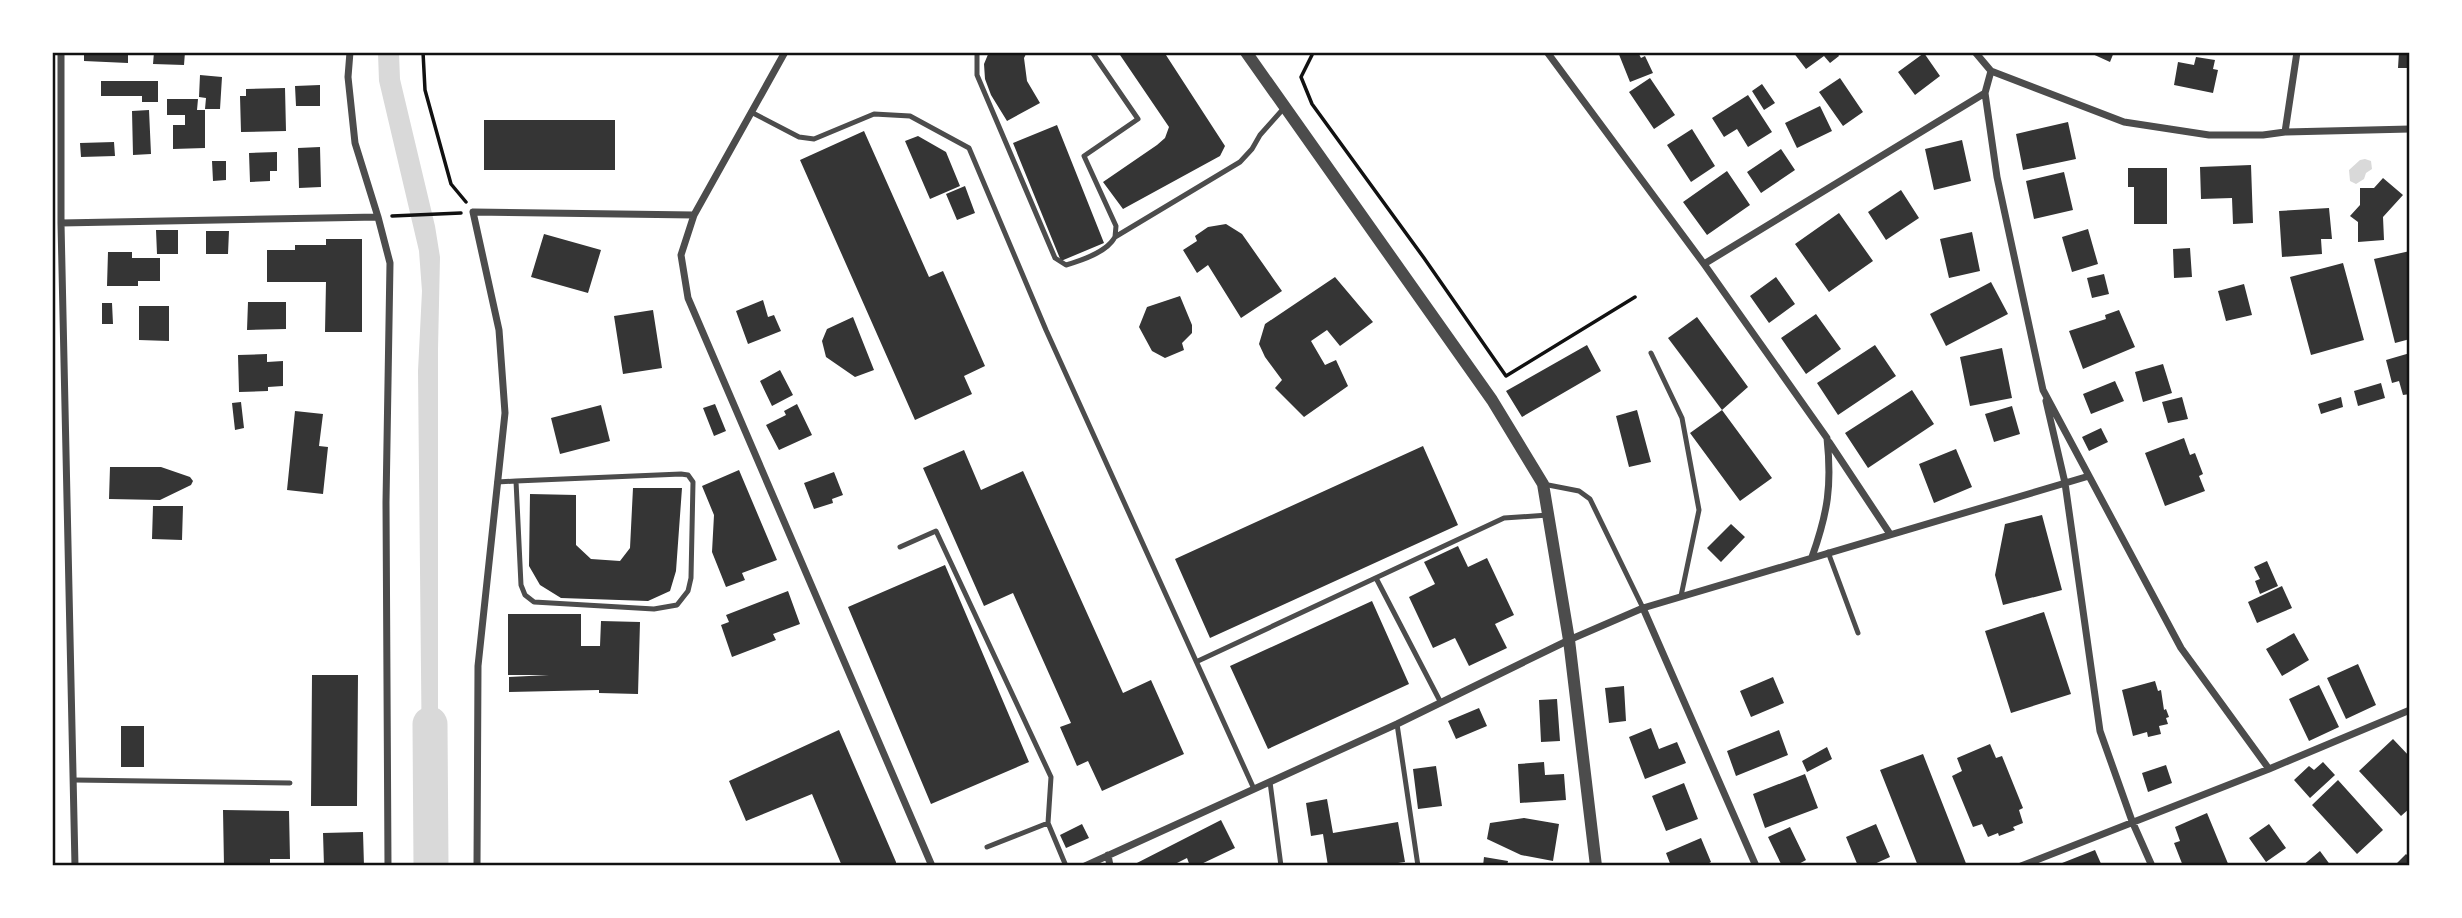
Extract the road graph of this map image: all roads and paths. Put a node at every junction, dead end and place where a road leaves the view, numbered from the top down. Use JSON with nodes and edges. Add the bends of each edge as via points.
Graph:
{"nodes":[{"id":1,"x":61,"y":52,"type":"edge"},
{"id":2,"x":350,"y":52,"type":"edge"},
{"id":3,"x":423,"y":52,"type":"edge"},
{"id":4,"x":785,"y":52,"type":"edge"},
{"id":5,"x":977,"y":52,"type":"edge"},
{"id":6,"x":1092,"y":52,"type":"edge"},
{"id":7,"x":1246,"y":52,"type":"edge"},
{"id":8,"x":1311,"y":52,"type":"edge"},
{"id":9,"x":1547,"y":52,"type":"edge"},
{"id":10,"x":1975,"y":52,"type":"edge"},
{"id":11,"x":2297,"y":52,"type":"edge"},
{"id":12,"x":1991,"y":71,"type":"junction"},
{"id":13,"x":1984,"y":93,"type":"junction"},
{"id":14,"x":1285,"y":107,"type":"junction"},
{"id":15,"x":751,"y":112,"type":"junction"},
{"id":16,"x":2410,"y":129,"type":"edge"},
{"id":17,"x":2285,"y":132,"type":"junction"},
{"id":18,"x":473,"y":212,"type":"junction"},
{"id":19,"x":694,"y":215,"type":"junction"},
{"id":20,"x":379,"y":217,"type":"junction"},
{"id":21,"x":61,"y":223,"type":"junction"},
{"id":22,"x":1115,"y":237,"type":"junction"},
{"id":23,"x":1703,"y":264,"type":"junction"},
{"id":24,"x":1635,"y":297,"type":"dead end"},
{"id":25,"x":1651,"y":353,"type":"dead end"},
{"id":26,"x":2043,"y":390,"type":"junction"},
{"id":27,"x":1827,"y":438,"type":"junction"},
{"id":28,"x":2089,"y":476,"type":"junction"},
{"id":29,"x":516,"y":481,"type":"junction"},
{"id":30,"x":497,"y":482,"type":"junction"},
{"id":31,"x":2065,"y":483,"type":"junction"},
{"id":32,"x":1543,"y":484,"type":"junction"},
{"id":33,"x":1549,"y":515,"type":"junction"},
{"id":34,"x":1890,"y":534,"type":"junction"},
{"id":35,"x":900,"y":547,"type":"dead end"},
{"id":36,"x":1828,"y":552,"type":"junction"},
{"id":37,"x":1812,"y":556,"type":"junction"},
{"id":38,"x":1376,"y":578,"type":"junction"},
{"id":39,"x":1681,"y":596,"type":"junction"},
{"id":40,"x":1643,"y":608,"type":"junction"},
{"id":41,"x":1858,"y":633,"type":"dead end"},
{"id":42,"x":1569,"y":640,"type":"junction"},
{"id":43,"x":1198,"y":661,"type":"junction"},
{"id":44,"x":1441,"y":703,"type":"junction"},
{"id":45,"x":2410,"y":710,"type":"edge"},
{"id":46,"x":1397,"y":724,"type":"junction"},
{"id":47,"x":2269,"y":769,"type":"junction"},
{"id":48,"x":74,"y":780,"type":"junction"},
{"id":49,"x":1270,"y":782,"type":"junction"},
{"id":50,"x":290,"y":783,"type":"dead end"},
{"id":51,"x":1254,"y":789,"type":"junction"},
{"id":52,"x":2132,"y":821,"type":"junction"},
{"id":53,"x":1048,"y":823,"type":"junction"},
{"id":54,"x":987,"y":847,"type":"dead end"},
{"id":55,"x":1108,"y":855,"type":"junction"},
{"id":56,"x":1419,"y":864,"type":"edge"},
{"id":57,"x":75,"y":866,"type":"edge"},
{"id":58,"x":388,"y":866,"type":"edge"},
{"id":59,"x":477,"y":866,"type":"edge"},
{"id":60,"x":932,"y":866,"type":"edge"},
{"id":61,"x":1066,"y":866,"type":"edge"},
{"id":62,"x":1085,"y":866,"type":"edge"},
{"id":63,"x":1110,"y":866,"type":"edge"},
{"id":64,"x":1280,"y":866,"type":"edge"},
{"id":65,"x":1595,"y":866,"type":"edge"},
{"id":66,"x":1756,"y":866,"type":"edge"},
{"id":67,"x":2021,"y":866,"type":"edge"},
{"id":68,"x":2152,"y":866,"type":"edge"}],
"edges":[{"from":1,"to":21,"type":"street"},
{"from":2,"to":20,"type":"street","via":[[355,143]]},
{"from":3,"to":18,"type":"path","via":[[425,90],[451,184]]},
{"from":4,"to":15,"type":"street"},
{"from":5,"to":22,"type":"lane","via":[[978,75],[1055,258],[1066,265],[1078,261],[1111,245]]},
{"from":6,"to":22,"type":"lane","via":[[1138,119],[1084,156],[1116,226]]},
{"from":7,"to":14,"type":"street"},
{"from":8,"to":24,"type":"path","via":[[1301,78],[1312,104],[1506,376]]},
{"from":9,"to":23,"type":"street"},
{"from":10,"to":12,"type":"street"},
{"from":11,"to":17,"type":"street"},
{"from":12,"to":13,"type":"street"},
{"from":12,"to":17,"type":"street","via":[[2124,122],[2209,135]]},
{"from":13,"to":23,"type":"street"},
{"from":13,"to":26,"type":"street","via":[[1997,177]]},
{"from":14,"to":22,"type":"lane","via":[[1240,162]]},
{"from":14,"to":32,"type":"street","via":[[1492,400]]},
{"from":15,"to":19,"type":"street"},
{"from":15,"to":43,"type":"lane","via":[[792,134],[814,139],[874,114],[909,116],[969,148],[1046,330]]},
{"from":16,"to":17,"type":"street"},
{"from":18,"to":19,"type":"street"},
{"from":18,"to":20,"type":"path"},
{"from":18,"to":30,"type":"street","via":[[499,330],[505,413]]},
{"from":19,"to":60,"type":"street","via":[[681,255],[688,298]]},
{"from":20,"to":21,"type":"street"},
{"from":20,"to":58,"type":"street","via":[[390,263]]},
{"from":21,"to":48,"type":"street"},
{"from":23,"to":27,"type":"street"},
{"from":25,"to":39,"type":"lane","via":[[1682,418],[1699,509]]},
{"from":26,"to":28,"type":"street"},
{"from":26,"to":31,"type":"street"},
{"from":27,"to":34,"type":"street"},
{"from":27,"to":37,"type":"street","via":[[1828,503]]},
{"from":28,"to":31,"type":"street"},
{"from":28,"to":47,"type":"street","via":[[2181,648]]},
{"from":29,"to":29,"type":"lane","via":[[688,475],[693,482],[688,591],[677,605],[654,609],[534,602],[522,585]]},
{"from":29,"to":30,"type":"lane"},
{"from":30,"to":59,"type":"street","via":[[478,666]]},
{"from":31,"to":34,"type":"street"},
{"from":31,"to":52,"type":"street","via":[[2100,731]]},
{"from":32,"to":33,"type":"street"},
{"from":32,"to":40,"type":"lane","via":[[1579,491],[1590,499]]},
{"from":33,"to":38,"type":"lane","via":[[1504,518]]},
{"from":33,"to":42,"type":"street"},
{"from":34,"to":36,"type":"street"},
{"from":35,"to":53,"type":"lane","via":[[936,531],[1051,777]]},
{"from":36,"to":37,"type":"street"},
{"from":36,"to":41,"type":"lane"},
{"from":37,"to":39,"type":"street"},
{"from":38,"to":43,"type":"lane"},
{"from":38,"to":44,"type":"lane"},
{"from":39,"to":40,"type":"street"},
{"from":40,"to":42,"type":"street"},
{"from":40,"to":66,"type":"street"},
{"from":42,"to":44,"type":"street"},
{"from":42,"to":65,"type":"street"},
{"from":43,"to":51,"type":"lane"},
{"from":44,"to":46,"type":"street"},
{"from":45,"to":47,"type":"street"},
{"from":46,"to":49,"type":"street"},
{"from":46,"to":56,"type":"lane"},
{"from":47,"to":52,"type":"street"},
{"from":48,"to":50,"type":"lane"},
{"from":48,"to":57,"type":"street"},
{"from":49,"to":51,"type":"street"},
{"from":49,"to":64,"type":"lane"},
{"from":51,"to":55,"type":"street"},
{"from":52,"to":67,"type":"street"},
{"from":52,"to":68,"type":"street"},
{"from":53,"to":54,"type":"lane"},
{"from":53,"to":61,"type":"lane"},
{"from":55,"to":62,"type":"street"},
{"from":55,"to":63,"type":"street"}]}
